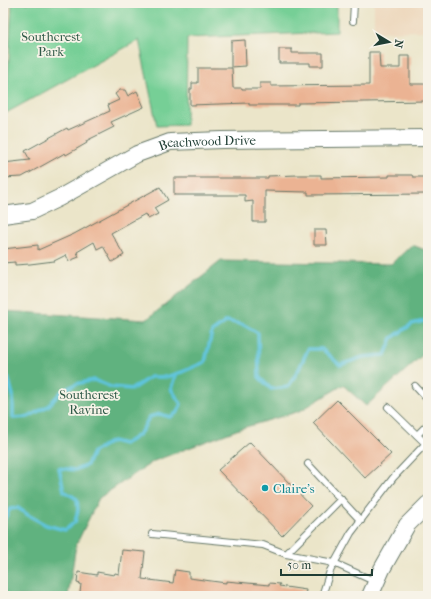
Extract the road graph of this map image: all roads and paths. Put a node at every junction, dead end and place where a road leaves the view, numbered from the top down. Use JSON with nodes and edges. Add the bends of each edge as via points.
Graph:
{"nodes":[{"id":1,"x":354,"y":3,"type":"edge"},
{"id":2,"x":354,"y":21,"type":"dead end"},
{"id":3,"x":428,"y":138,"type":"edge"},
{"id":4,"x":3,"y":215,"type":"edge"},
{"id":5,"x":415,"y":386,"type":"dead end"},
{"id":6,"x":428,"y":400,"type":"edge"},
{"id":7,"x":388,"y":407,"type":"dead end"},
{"id":8,"x":428,"y":424,"type":"edge"},
{"id":9,"x":417,"y":435,"type":"junction"},
{"id":10,"x":427,"y":442,"type":"edge"},
{"id":11,"x":308,"y":464,"type":"dead end"},
{"id":12,"x":341,"y":499,"type":"junction"},
{"id":13,"x":428,"y":504,"type":"edge"},
{"id":14,"x":361,"y":521,"type":"junction"},
{"id":15,"x":152,"y":534,"type":"dead end"},
{"id":16,"x":286,"y":554,"type":"junction"},
{"id":17,"x":334,"y":563,"type":"junction"},
{"id":18,"x":373,"y":589,"type":"edge"},
{"id":19,"x":322,"y":596,"type":"edge"}],
"edges":[{"from":1,"to":2,"type":"lane"},
{"from":3,"to":4,"type":"street","name":"Beachwood Drive","via":[[170,142],[137,154],[32,212]]},
{"from":5,"to":6,"type":"lane"},
{"from":7,"to":9,"type":"lane"},
{"from":8,"to":9,"type":"lane"},
{"from":9,"to":10,"type":"lane"},
{"from":10,"to":14,"type":"lane","via":[[393,478]]},
{"from":11,"to":12,"type":"lane"},
{"from":12,"to":14,"type":"lane"},
{"from":12,"to":16,"type":"lane"},
{"from":13,"to":18,"type":"street","via":[[407,526]]},
{"from":14,"to":17,"type":"lane"},
{"from":15,"to":16,"type":"lane","via":[[263,544]]},
{"from":16,"to":17,"type":"lane"},
{"from":17,"to":18,"type":"lane"},
{"from":17,"to":19,"type":"lane"}]}
